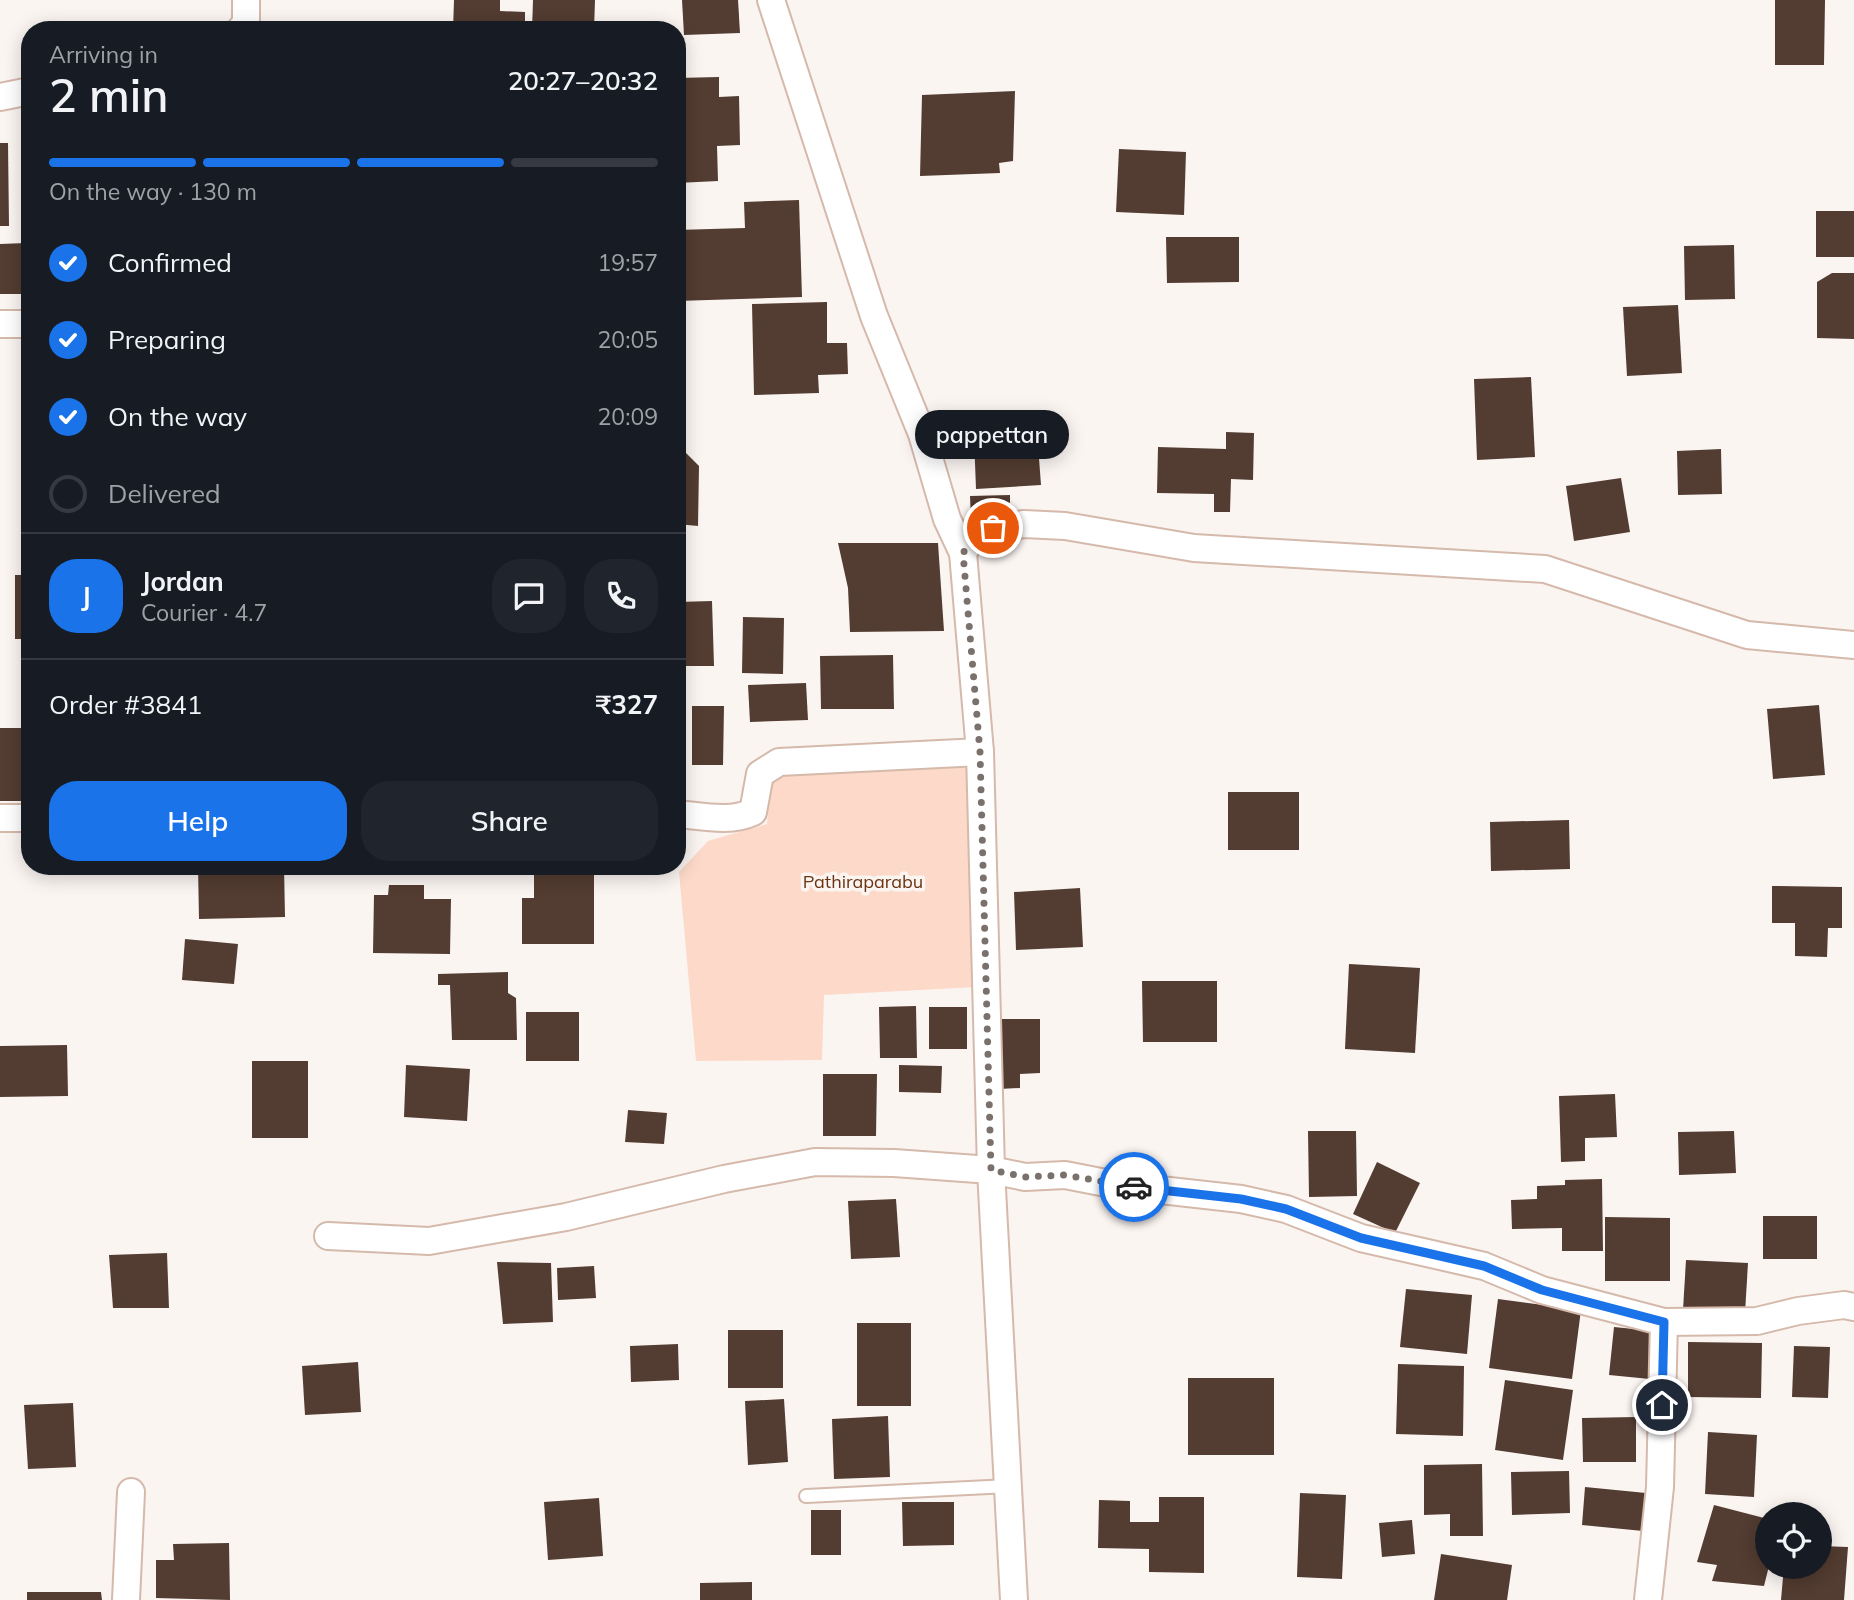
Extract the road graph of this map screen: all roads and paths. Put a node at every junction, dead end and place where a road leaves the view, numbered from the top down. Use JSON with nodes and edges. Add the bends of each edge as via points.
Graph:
{"nodes":[{"id":1,"x":246,"y":0,"type":"edge"},
{"id":2,"x":771,"y":0,"type":"edge"},
{"id":3,"x":246,"y":21,"type":"edge"},
{"id":4,"x":21,"y":93,"type":"edge"},
{"id":5,"x":0,"y":97,"type":"edge"},
{"id":6,"x":0,"y":324,"type":"edge"},
{"id":7,"x":21,"y":324,"type":"edge"},
{"id":8,"x":963,"y":553,"type":"junction"},
{"id":9,"x":1854,"y":645,"type":"edge"},
{"id":10,"x":980,"y":752,"type":"junction"},
{"id":11,"x":686,"y":814,"type":"edge"},
{"id":12,"x":0,"y":818,"type":"edge"},
{"id":13,"x":21,"y":818,"type":"edge"},
{"id":14,"x":991,"y":1170,"type":"junction"},
{"id":15,"x":328,"y":1236,"type":"dead end"},
{"id":16,"x":1854,"y":1307,"type":"edge"},
{"id":17,"x":1664,"y":1322,"type":"junction"},
{"id":18,"x":1009,"y":1486,"type":"junction"},
{"id":19,"x":131,"y":1492,"type":"dead end"},
{"id":20,"x":806,"y":1496,"type":"dead end"},
{"id":21,"x":126,"y":1600,"type":"edge"},
{"id":22,"x":1014,"y":1600,"type":"edge"},
{"id":23,"x":1648,"y":1600,"type":"edge"}],
"edges":[{"from":1,"to":3,"type":"street"},
{"from":2,"to":8,"type":"street","via":[[874,316]]},
{"from":4,"to":5,"type":"street"},
{"from":6,"to":7,"type":"street"},
{"from":8,"to":9,"type":"street","via":[[993,528],[1024,524],[1065,526],[1194,548],[1545,569],[1747,635]]},
{"from":8,"to":10,"type":"street"},
{"from":10,"to":11,"type":"street","via":[[779,762],[760,774],[753,812],[733,817]]},
{"from":10,"to":14,"type":"street"},
{"from":12,"to":13,"type":"street"},
{"from":14,"to":15,"type":"street","via":[[815,1161],[429,1241]]},
{"from":14,"to":17,"type":"street","via":[[1025,1177],[1065,1175],[1286,1209],[1361,1238],[1484,1266],[1542,1290]]},
{"from":14,"to":18,"type":"street"},
{"from":16,"to":17,"type":"street","via":[[1798,1311],[1757,1321]]},
{"from":17,"to":23,"type":"street","via":[[1660,1487]]},
{"from":18,"to":20,"type":"lane"},
{"from":18,"to":22,"type":"street"},
{"from":19,"to":21,"type":"street"}]}
